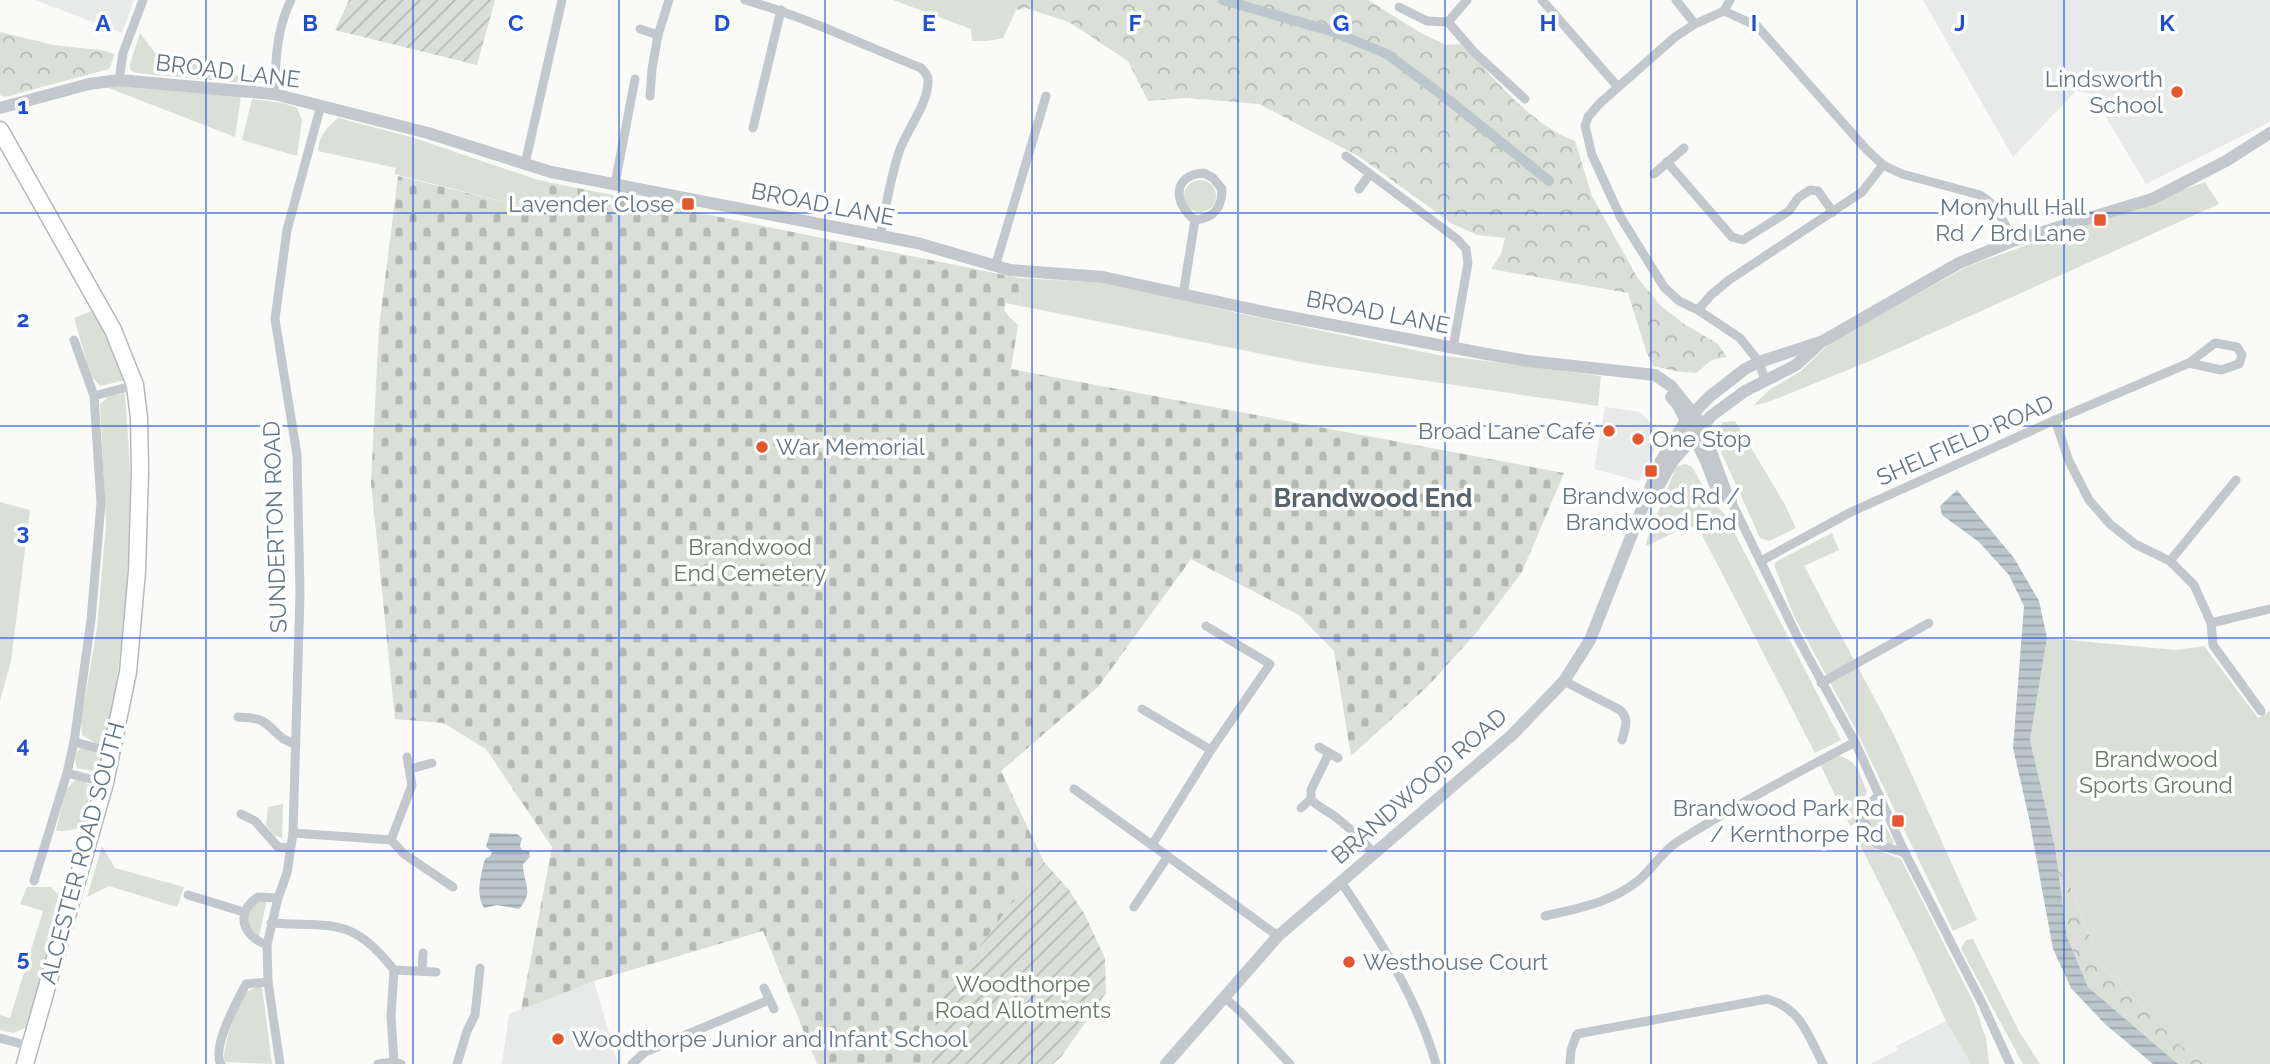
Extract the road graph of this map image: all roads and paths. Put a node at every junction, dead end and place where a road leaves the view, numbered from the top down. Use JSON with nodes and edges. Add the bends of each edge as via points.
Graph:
{"nodes":[{"id":1,"x":143,"y":0,"type":"edge"},
{"id":2,"x":291,"y":0,"type":"edge"},
{"id":3,"x":562,"y":0,"type":"edge"},
{"id":4,"x":669,"y":0,"type":"edge"},
{"id":5,"x":746,"y":0,"type":"edge"},
{"id":6,"x":1467,"y":0,"type":"edge"},
{"id":7,"x":1542,"y":0,"type":"edge"},
{"id":8,"x":1676,"y":0,"type":"edge"},
{"id":9,"x":1730,"y":0,"type":"edge"},
{"id":10,"x":1398,"y":8,"type":"dead end"},
{"id":11,"x":781,"y":10,"type":"junction"},
{"id":12,"x":1724,"y":11,"type":"junction"},
{"id":13,"x":1448,"y":22,"type":"junction"},
{"id":14,"x":1695,"y":24,"type":"junction"},
{"id":15,"x":640,"y":29,"type":"dead end"},
{"id":16,"x":658,"y":35,"type":"junction"},
{"id":17,"x":635,"y":79,"type":"dead end"},
{"id":18,"x":119,"y":80,"type":"junction"},
{"id":19,"x":1618,"y":86,"type":"junction"},
{"id":20,"x":274,"y":93,"type":"junction"},
{"id":21,"x":650,"y":96,"type":"dead end"},
{"id":22,"x":1046,"y":96,"type":"dead end"},
{"id":23,"x":1525,"y":99,"type":"dead end"},
{"id":24,"x":321,"y":105,"type":"junction"},
{"id":25,"x":0,"y":108,"type":"edge"},
{"id":26,"x":753,"y":127,"type":"dead end"},
{"id":27,"x":0,"y":130,"type":"edge"},
{"id":28,"x":2270,"y":133,"type":"edge"},
{"id":29,"x":1684,"y":148,"type":"dead end"},
{"id":30,"x":1346,"y":156,"type":"dead end"},
{"id":31,"x":1667,"y":162,"type":"junction"},
{"id":32,"x":525,"y":164,"type":"junction"},
{"id":33,"x":1883,"y":165,"type":"junction"},
{"id":34,"x":1370,"y":174,"type":"junction"},
{"id":35,"x":1654,"y":174,"type":"dead end"},
{"id":36,"x":615,"y":184,"type":"junction"},
{"id":37,"x":1359,"y":189,"type":"dead end"},
{"id":38,"x":1833,"y":212,"type":"junction"},
{"id":39,"x":1195,"y":220,"type":"junction"},
{"id":40,"x":880,"y":237,"type":"junction"},
{"id":41,"x":2013,"y":241,"type":"junction"},
{"id":42,"x":995,"y":267,"type":"junction"},
{"id":43,"x":1183,"y":295,"type":"junction"},
{"id":44,"x":1698,"y":310,"type":"junction"},
{"id":45,"x":74,"y":340,"type":"dead end"},
{"id":46,"x":1823,"y":341,"type":"junction"},
{"id":47,"x":1453,"y":348,"type":"junction"},
{"id":48,"x":1759,"y":362,"type":"junction"},
{"id":49,"x":2189,"y":363,"type":"junction"},
{"id":50,"x":1643,"y":372,"type":"junction"},
{"id":51,"x":1663,"y":379,"type":"junction"},
{"id":52,"x":1765,"y":380,"type":"junction"},
{"id":53,"x":135,"y":385,"type":"junction"},
{"id":54,"x":94,"y":396,"type":"junction"},
{"id":55,"x":1709,"y":397,"type":"junction"},
{"id":56,"x":2055,"y":420,"type":"junction"},
{"id":57,"x":1691,"y":426,"type":"junction"},
{"id":58,"x":1703,"y":426,"type":"junction"},
{"id":59,"x":2236,"y":480,"type":"dead end"},
{"id":60,"x":1731,"y":502,"type":"junction"},
{"id":61,"x":1761,"y":561,"type":"junction"},
{"id":62,"x":2171,"y":561,"type":"junction"},
{"id":63,"x":2270,"y":609,"type":"edge"},
{"id":64,"x":1929,"y":623,"type":"dead end"},
{"id":65,"x":2211,"y":623,"type":"junction"},
{"id":66,"x":1206,"y":626,"type":"dead end"},
{"id":67,"x":1564,"y":681,"type":"junction"},
{"id":68,"x":1821,"y":683,"type":"junction"},
{"id":69,"x":1142,"y":709,"type":"dead end"},
{"id":70,"x":2261,"y":711,"type":"dead end"},
{"id":71,"x":238,"y":717,"type":"dead end"},
{"id":72,"x":1622,"y":740,"type":"dead end"},
{"id":73,"x":74,"y":742,"type":"junction"},
{"id":74,"x":1855,"y":743,"type":"junction"},
{"id":75,"x":296,"y":744,"type":"junction"},
{"id":76,"x":1319,"y":747,"type":"dead end"},
{"id":77,"x":1210,"y":750,"type":"junction"},
{"id":78,"x":113,"y":752,"type":"junction"},
{"id":79,"x":1329,"y":753,"type":"junction"},
{"id":80,"x":407,"y":757,"type":"dead end"},
{"id":81,"x":1338,"y":758,"type":"dead end"},
{"id":82,"x":432,"y":763,"type":"dead end"},
{"id":83,"x":410,"y":769,"type":"junction"},
{"id":84,"x":67,"y":773,"type":"junction"},
{"id":85,"x":105,"y":783,"type":"junction"},
{"id":86,"x":1074,"y":789,"type":"dead end"},
{"id":87,"x":1879,"y":795,"type":"junction"},
{"id":88,"x":1311,"y":799,"type":"junction"},
{"id":89,"x":1301,"y":808,"type":"dead end"},
{"id":90,"x":241,"y":814,"type":"dead end"},
{"id":91,"x":293,"y":833,"type":"junction"},
{"id":92,"x":391,"y":840,"type":"junction"},
{"id":93,"x":1152,"y":845,"type":"junction"},
{"id":94,"x":290,"y":848,"type":"junction"},
{"id":95,"x":1374,"y":853,"type":"junction"},
{"id":96,"x":1905,"y":853,"type":"junction"},
{"id":97,"x":1168,"y":856,"type":"junction"},
{"id":98,"x":34,"y":881,"type":"dead end"},
{"id":99,"x":1340,"y":883,"type":"junction"},
{"id":100,"x":453,"y":887,"type":"dead end"},
{"id":101,"x":188,"y":895,"type":"dead end"},
{"id":102,"x":278,"y":898,"type":"junction"},
{"id":103,"x":1134,"y":907,"type":"dead end"},
{"id":104,"x":244,"y":912,"type":"junction"},
{"id":105,"x":1545,"y":916,"type":"dead end"},
{"id":106,"x":271,"y":923,"type":"junction"},
{"id":107,"x":1278,"y":936,"type":"junction"},
{"id":108,"x":267,"y":945,"type":"junction"},
{"id":109,"x":423,"y":953,"type":"dead end"},
{"id":110,"x":480,"y":968,"type":"dead end"},
{"id":111,"x":394,"y":970,"type":"junction"},
{"id":112,"x":422,"y":971,"type":"junction"},
{"id":113,"x":436,"y":972,"type":"dead end"},
{"id":114,"x":268,"y":982,"type":"junction"},
{"id":115,"x":764,"y":988,"type":"dead end"},
{"id":116,"x":1224,"y":997,"type":"junction"},
{"id":117,"x":0,"y":1038,"type":"edge"},
{"id":118,"x":29,"y":1046,"type":"junction"},
{"id":119,"x":397,"y":1063,"type":"edge"},
{"id":120,"x":25,"y":1064,"type":"edge"},
{"id":121,"x":221,"y":1064,"type":"edge"},
{"id":122,"x":280,"y":1064,"type":"edge"},
{"id":123,"x":378,"y":1064,"type":"edge"},
{"id":124,"x":457,"y":1064,"type":"edge"},
{"id":125,"x":632,"y":1064,"type":"edge"},
{"id":126,"x":1166,"y":1064,"type":"edge"},
{"id":127,"x":1290,"y":1064,"type":"edge"},
{"id":128,"x":1436,"y":1064,"type":"edge"},
{"id":129,"x":1570,"y":1064,"type":"edge"},
{"id":130,"x":1823,"y":1064,"type":"edge"},
{"id":131,"x":2010,"y":1064,"type":"edge"}],
"edges":[{"from":1,"to":18,"type":"street","via":[[123,53]]},
{"from":2,"to":20,"type":"street","via":[[277,39]]},
{"from":3,"to":32,"type":"street"},
{"from":4,"to":16,"type":"street"},
{"from":5,"to":11,"type":"street"},
{"from":6,"to":13,"type":"street"},
{"from":7,"to":19,"type":"street"},
{"from":8,"to":14,"type":"street"},
{"from":9,"to":12,"type":"street"},
{"from":10,"to":13,"type":"street","via":[[1427,21]]},
{"from":11,"to":26,"type":"street"},
{"from":11,"to":40,"type":"street","via":[[927,74],[924,99],[899,151]]},
{"from":12,"to":14,"type":"street"},
{"from":12,"to":33,"type":"street","via":[[1757,26]]},
{"from":13,"to":23,"type":"street"},
{"from":14,"to":19,"type":"street"},
{"from":15,"to":16,"type":"street"},
{"from":16,"to":21,"type":"street"},
{"from":17,"to":36,"type":"street"},
{"from":18,"to":20,"type":"street","name":"BROAD LANE"},
{"from":18,"to":25,"type":"street","name":"BROAD LANE"},
{"from":19,"to":44,"type":"street","via":[[1588,117],[1585,126],[1592,155],[1621,218],[1664,287]]},
{"from":20,"to":24,"type":"street","name":"BROAD LANE"},
{"from":22,"to":42,"type":"street"},
{"from":24,"to":32,"type":"street","name":"BROAD LANE","via":[[441,136]]},
{"from":24,"to":75,"type":"street","name":"SUNDERTON ROAD","via":[[287,230],[275,319],[297,455]]},
{"from":27,"to":53,"type":"highway","name":"ALCESTER ROAD SOUTH","via":[[105,313]]},
{"from":28,"to":41,"type":"street","via":[[2152,198]]},
{"from":29,"to":31,"type":"street"},
{"from":30,"to":34,"type":"street"},
{"from":31,"to":35,"type":"street"},
{"from":31,"to":38,"type":"street","via":[[1738,240],[1789,211],[1811,190],[1818,191]]},
{"from":32,"to":36,"type":"street","name":"BROAD LANE"},
{"from":33,"to":38,"type":"street","via":[[1862,192]]},
{"from":33,"to":41,"type":"street","via":[[1980,195],[1999,212]]},
{"from":34,"to":37,"type":"street"},
{"from":34,"to":47,"type":"street","via":[[1466,249],[1468,263]]},
{"from":36,"to":40,"type":"street","name":"BROAD LANE"},
{"from":38,"to":44,"type":"street","via":[[1729,280]]},
{"from":39,"to":39,"type":"street","via":[[1185,212],[1179,194],[1186,178],[1205,173],[1222,189],[1221,205],[1215,213]]},
{"from":39,"to":43,"type":"street"},
{"from":40,"to":42,"type":"street","name":"BROAD LANE","via":[[917,243]]},
{"from":41,"to":46,"type":"street","via":[[1959,263]]},
{"from":42,"to":43,"type":"street","name":"BROAD LANE","via":[[1103,277]]},
{"from":43,"to":47,"type":"street","name":"BROAD LANE"},
{"from":44,"to":48,"type":"street","via":[[1740,338]]},
{"from":45,"to":54,"type":"street"},
{"from":46,"to":48,"type":"street"},
{"from":46,"to":52,"type":"street","name":"BRANDWOOD ROAD","via":[[1796,365]]},
{"from":47,"to":50,"type":"street","name":"BROAD LANE"},
{"from":48,"to":52,"type":"street"},
{"from":48,"to":55,"type":"street"},
{"from":49,"to":49,"type":"street","name":"SHELFIELD ROAD","via":[[2221,370],[2239,363],[2242,355],[2236,347],[2214,343]]},
{"from":49,"to":56,"type":"street","name":"SHELFIELD ROAD"},
{"from":50,"to":51,"type":"street","name":"BROAD LANE"},
{"from":50,"to":57,"type":"street","via":[[1678,405]]},
{"from":51,"to":55,"type":"street","name":"BROAD LANE","via":[[1690,396]]},
{"from":51,"to":57,"type":"street","name":"BROAD LANE"},
{"from":52,"to":58,"type":"street","name":"BRANDWOOD ROAD","via":[[1726,404]]},
{"from":53,"to":54,"type":"street"},
{"from":53,"to":78,"type":"highway","name":"ALCESTER ROAD SOUTH","via":[[140,471],[137,571],[128,671]]},
{"from":54,"to":73,"type":"street","via":[[101,503]]},
{"from":55,"to":57,"type":"street"},
{"from":56,"to":61,"type":"street","name":"SHELFIELD ROAD","via":[[1851,512]]},
{"from":56,"to":62,"type":"street","via":[[2089,500],[2135,544]]},
{"from":57,"to":58,"type":"street","name":"BRANDWOOD ROAD"},
{"from":57,"to":60,"type":"street","via":[[1717,490]]},
{"from":57,"to":67,"type":"street","name":"BRANDWOOD ROAD","via":[[1646,503],[1590,640]]},
{"from":58,"to":60,"type":"street"},
{"from":59,"to":62,"type":"street"},
{"from":60,"to":61,"type":"street"},
{"from":61,"to":68,"type":"street"},
{"from":62,"to":65,"type":"street","via":[[2194,585]]},
{"from":63,"to":65,"type":"street"},
{"from":64,"to":68,"type":"street"},
{"from":65,"to":70,"type":"street","via":[[2213,645]]},
{"from":66,"to":77,"type":"street","via":[[1270,664]]},
{"from":67,"to":72,"type":"street","via":[[1626,716]]},
{"from":67,"to":95,"type":"street","name":"BRANDWOOD ROAD","via":[[1512,735]]},
{"from":68,"to":74,"type":"street"},
{"from":69,"to":77,"type":"street"},
{"from":71,"to":75,"type":"street","via":[[264,722],[281,738]]},
{"from":73,"to":78,"type":"street"},
{"from":73,"to":84,"type":"street"},
{"from":74,"to":87,"type":"street"},
{"from":74,"to":105,"type":"street","via":[[1674,844],[1622,892],[1601,903]]},
{"from":75,"to":91,"type":"street","name":"SUNDERTON ROAD"},
{"from":76,"to":79,"type":"street"},
{"from":77,"to":93,"type":"street"},
{"from":78,"to":85,"type":"highway","name":"ALCESTER ROAD SOUTH"},
{"from":79,"to":81,"type":"street"},
{"from":79,"to":88,"type":"street"},
{"from":80,"to":83,"type":"street"},
{"from":82,"to":83,"type":"street"},
{"from":83,"to":92,"type":"street","via":[[412,785]]},
{"from":84,"to":85,"type":"street"},
{"from":84,"to":98,"type":"street"},
{"from":85,"to":118,"type":"highway","name":"ALCESTER ROAD SOUTH"},
{"from":86,"to":93,"type":"street"},
{"from":87,"to":96,"type":"street"},
{"from":87,"to":96,"type":"street","via":[[1863,818],[1876,844]]},
{"from":88,"to":89,"type":"street"},
{"from":88,"to":95,"type":"street"},
{"from":90,"to":94,"type":"street","via":[[261,826],[278,847]]},
{"from":91,"to":92,"type":"street"},
{"from":91,"to":94,"type":"street","name":"SUNDERTON ROAD"},
{"from":92,"to":100,"type":"street"},
{"from":93,"to":97,"type":"street"},
{"from":94,"to":102,"type":"street","name":"SUNDERTON ROAD"},
{"from":95,"to":99,"type":"street","name":"BRANDWOOD ROAD"},
{"from":96,"to":131,"type":"street"},
{"from":97,"to":103,"type":"street"},
{"from":97,"to":107,"type":"street"},
{"from":99,"to":107,"type":"street","name":"BRANDWOOD ROAD"},
{"from":99,"to":128,"type":"street","via":[[1400,979]]},
{"from":101,"to":104,"type":"street"},
{"from":102,"to":104,"type":"street","via":[[258,897]]},
{"from":102,"to":106,"type":"street","name":"SUNDERTON ROAD"},
{"from":104,"to":108,"type":"street","via":[[251,935]]},
{"from":106,"to":108,"type":"street","name":"SUNDERTON ROAD"},
{"from":106,"to":111,"type":"street","via":[[340,926],[358,933]]},
{"from":107,"to":116,"type":"street","name":"BRANDWOOD ROAD"},
{"from":108,"to":114,"type":"street","name":"SUNDERTON ROAD"},
{"from":109,"to":112,"type":"street"},
{"from":110,"to":124,"type":"street","via":[[475,1015]]},
{"from":111,"to":112,"type":"street"},
{"from":111,"to":119,"type":"street","via":[[391,1016]]},
{"from":112,"to":113,"type":"street"},
{"from":114,"to":121,"type":"street","via":[[246,984],[220,1041]]},
{"from":114,"to":122,"type":"street","name":"SUNDERTON ROAD"},
{"from":115,"to":125,"type":"street","via":[[772,1005],[645,1052]]},
{"from":116,"to":126,"type":"street","name":"BRANDWOOD ROAD"},
{"from":116,"to":127,"type":"street"},
{"from":117,"to":118,"type":"street"},
{"from":118,"to":120,"type":"highway","name":"ALCESTER ROAD SOUTH"},
{"from":119,"to":123,"type":"street"},
{"from":129,"to":130,"type":"street","via":[[1577,1034],[1767,999],[1790,1008],[1800,1019]]}]}
